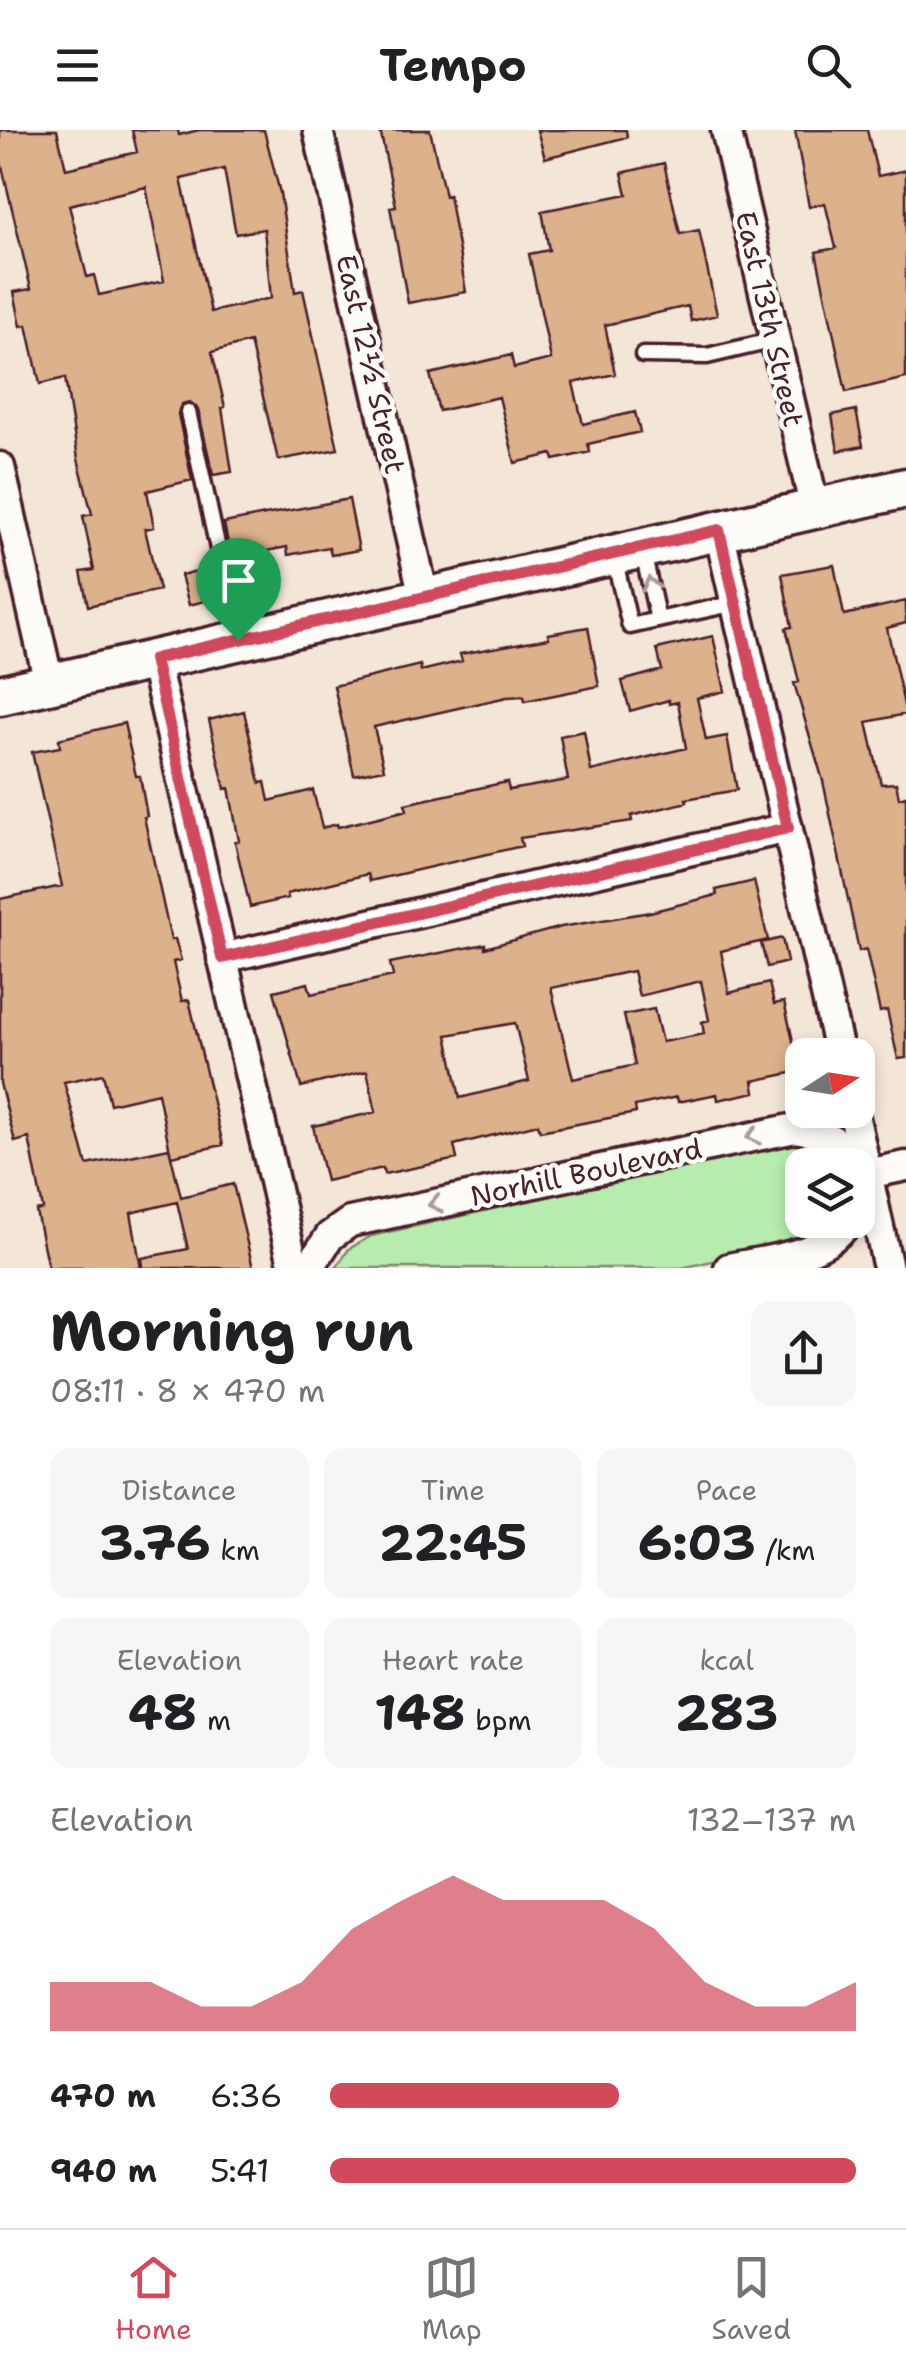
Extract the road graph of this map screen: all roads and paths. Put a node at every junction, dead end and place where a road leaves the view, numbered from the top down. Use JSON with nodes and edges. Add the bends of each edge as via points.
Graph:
{"nodes":[{"id":1,"x":318,"y":130,"type":"edge"},
{"id":2,"x":726,"y":130,"type":"edge"},
{"id":3,"x":775,"y":340,"type":"junction"},
{"id":4,"x":644,"y":355,"type":"dead end"},
{"id":5,"x":188,"y":412,"type":"dead end"},
{"id":6,"x":0,"y":467,"type":"edge"},
{"id":7,"x":906,"y":488,"type":"edge"},
{"id":8,"x":814,"y":509,"type":"junction"},
{"id":9,"x":719,"y":530,"type":"junction"},
{"id":10,"x":628,"y":551,"type":"junction"},
{"id":11,"x":424,"y":598,"type":"junction"},
{"id":12,"x":736,"y":603,"type":"junction"},
{"id":13,"x":658,"y":620,"type":"junction"},
{"id":14,"x":238,"y":640,"type":"junction"},
{"id":15,"x":154,"y":659,"type":"junction"},
{"id":16,"x":49,"y":684,"type":"junction"},
{"id":17,"x":0,"y":694,"type":"edge"},
{"id":18,"x":788,"y":828,"type":"junction"},
{"id":19,"x":222,"y":958,"type":"junction"},
{"id":20,"x":836,"y":1038,"type":"edge"},
{"id":21,"x":846,"y":1148,"type":"edge"},
{"id":22,"x":906,"y":1166,"type":"edge"},
{"id":23,"x":875,"y":1172,"type":"edge"},
{"id":24,"x":875,"y":1210,"type":"edge"},
{"id":25,"x":832,"y":1238,"type":"edge"},
{"id":26,"x":294,"y":1268,"type":"edge"},
{"id":27,"x":309,"y":1268,"type":"edge"},
{"id":28,"x":729,"y":1268,"type":"edge"},
{"id":29,"x":888,"y":1268,"type":"edge"}],
"edges":[{"from":1,"to":11,"type":"street","name":"East 12½ Street"},
{"from":2,"to":3,"type":"street","name":"East 13th Street"},
{"from":3,"to":4,"type":"lane","via":[[707,356]]},
{"from":3,"to":8,"type":"street","name":"East 13th Street"},
{"from":5,"to":14,"type":"lane"},
{"from":6,"to":16,"type":"street"},
{"from":7,"to":8,"type":"main road"},
{"from":8,"to":9,"type":"main road"},
{"from":9,"to":10,"type":"main road"},
{"from":9,"to":12,"type":"street"},
{"from":10,"to":11,"type":"main road"},
{"from":13,"to":10,"type":"lane","one_way":true},
{"from":10,"to":13,"type":"lane","via":[[630,626]]},
{"from":11,"to":14,"type":"main road"},
{"from":12,"to":13,"type":"lane"},
{"from":12,"to":18,"type":"street"},
{"from":14,"to":15,"type":"main road"},
{"from":15,"to":16,"type":"main road"},
{"from":15,"to":19,"type":"street"},
{"from":16,"to":17,"type":"main road"},
{"from":18,"to":19,"type":"street"},
{"from":18,"to":20,"type":"street"},
{"from":19,"to":26,"type":"street"},
{"from":21,"to":27,"type":"street","name":"Norhill Boulevard","one_way":true,"via":[[829,1136],[795,1128],[350,1222],[330,1236]]},
{"from":22,"to":23,"type":"street"},
{"from":24,"to":29,"type":"street"},
{"from":25,"to":28,"type":"street","via":[[817,1248]]}]}
